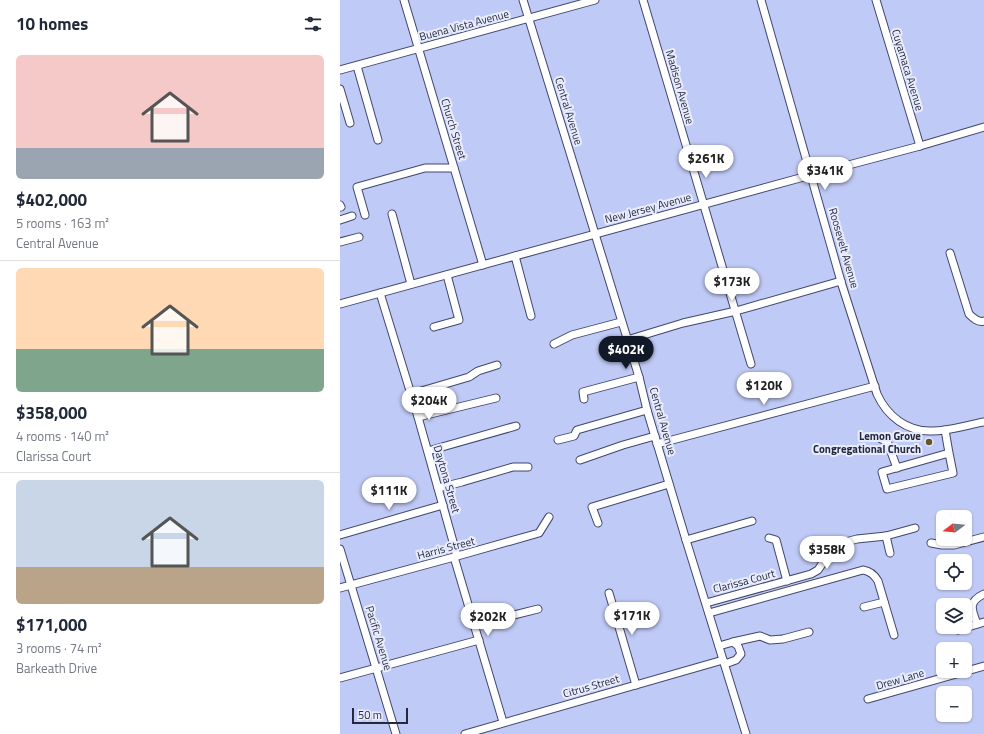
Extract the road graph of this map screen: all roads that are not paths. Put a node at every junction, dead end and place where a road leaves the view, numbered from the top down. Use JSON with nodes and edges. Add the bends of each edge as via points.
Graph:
{"nodes":[{"id":1,"x":404,"y":0,"type":"edge"},
{"id":2,"x":523,"y":0,"type":"edge"},
{"id":3,"x":595,"y":0,"type":"edge"},
{"id":4,"x":643,"y":0,"type":"edge"},
{"id":5,"x":761,"y":0,"type":"edge"},
{"id":6,"x":876,"y":0,"type":"edge"},
{"id":7,"x":529,"y":18,"type":"junction"},
{"id":8,"x":419,"y":48,"type":"junction"},
{"id":9,"x":357,"y":66,"type":"junction"},
{"id":10,"x":340,"y":70,"type":"edge"},
{"id":11,"x":340,"y":89,"type":"edge"},
{"id":12,"x":350,"y":123,"type":"dead end"},
{"id":13,"x":984,"y":127,"type":"edge"},
{"id":14,"x":378,"y":140,"type":"dead end"},
{"id":15,"x":920,"y":146,"type":"junction"},
{"id":16,"x":454,"y":168,"type":"junction"},
{"id":17,"x":811,"y":175,"type":"junction"},
{"id":18,"x":704,"y":204,"type":"junction"},
{"id":19,"x":392,"y":214,"type":"dead end"},
{"id":20,"x":352,"y":216,"type":"dead end"},
{"id":21,"x":365,"y":216,"type":"dead end"},
{"id":22,"x":340,"y":220,"type":"edge"},
{"id":23,"x":595,"y":234,"type":"junction"},
{"id":24,"x":359,"y":237,"type":"dead end"},
{"id":25,"x":340,"y":242,"type":"edge"},
{"id":26,"x":950,"y":253,"type":"dead end"},
{"id":27,"x":515,"y":256,"type":"junction"},
{"id":28,"x":483,"y":265,"type":"junction"},
{"id":29,"x":446,"y":274,"type":"junction"},
{"id":30,"x":841,"y":281,"type":"junction"},
{"id":31,"x":411,"y":284,"type":"junction"},
{"id":32,"x":380,"y":293,"type":"junction"},
{"id":33,"x":340,"y":304,"type":"edge"},
{"id":34,"x":736,"y":311,"type":"junction"},
{"id":35,"x":531,"y":316,"type":"dead end"},
{"id":36,"x":984,"y":321,"type":"edge"},
{"id":37,"x":621,"y":322,"type":"junction"},
{"id":38,"x":434,"y":327,"type":"dead end"},
{"id":39,"x":627,"y":340,"type":"junction"},
{"id":40,"x":554,"y":344,"type":"dead end"},
{"id":41,"x":751,"y":364,"type":"dead end"},
{"id":42,"x":497,"y":365,"type":"dead end"},
{"id":43,"x":639,"y":377,"type":"junction"},
{"id":44,"x":875,"y":386,"type":"junction"},
{"id":45,"x":411,"y":394,"type":"junction"},
{"id":46,"x":496,"y":398,"type":"dead end"},
{"id":47,"x":584,"y":399,"type":"dead end"},
{"id":48,"x":647,"y":410,"type":"junction"},
{"id":49,"x":418,"y":417,"type":"junction"},
{"id":50,"x":984,"y":422,"type":"edge"},
{"id":51,"x":516,"y":426,"type":"dead end"},
{"id":52,"x":945,"y":430,"type":"junction"},
{"id":53,"x":655,"y":436,"type":"junction"},
{"id":54,"x":881,"y":439,"type":"dead end"},
{"id":55,"x":558,"y":440,"type":"dead end"},
{"id":56,"x":658,"y":444,"type":"junction"},
{"id":57,"x":428,"y":451,"type":"junction"},
{"id":58,"x":949,"y":453,"type":"junction"},
{"id":59,"x":580,"y":460,"type":"dead end"},
{"id":60,"x":528,"y":467,"type":"dead end"},
{"id":61,"x":897,"y":468,"type":"junction"},
{"id":62,"x":669,"y":484,"type":"junction"},
{"id":63,"x":438,"y":488,"type":"junction"},
{"id":64,"x":443,"y":505,"type":"junction"},
{"id":65,"x":549,"y":517,"type":"dead end"},
{"id":66,"x":752,"y":521,"type":"dead end"},
{"id":67,"x":598,"y":523,"type":"dead end"},
{"id":68,"x":915,"y":528,"type":"dead end"},
{"id":69,"x":340,"y":535,"type":"edge"},
{"id":70,"x":886,"y":536,"type":"junction"},
{"id":71,"x":984,"y":537,"type":"edge"},
{"id":72,"x":769,"y":538,"type":"dead end"},
{"id":73,"x":686,"y":540,"type":"junction"},
{"id":74,"x":931,"y":543,"type":"dead end"},
{"id":75,"x":340,"y":549,"type":"edge"},
{"id":76,"x":890,"y":553,"type":"dead end"},
{"id":77,"x":456,"y":556,"type":"junction"},
{"id":78,"x":787,"y":581,"type":"junction"},
{"id":79,"x":351,"y":585,"type":"junction"},
{"id":80,"x":340,"y":588,"type":"edge"},
{"id":81,"x":609,"y":593,"type":"dead end"},
{"id":82,"x":984,"y":594,"type":"edge"},
{"id":83,"x":884,"y":602,"type":"junction"},
{"id":84,"x":706,"y":603,"type":"junction"},
{"id":85,"x":864,"y":607,"type":"dead end"},
{"id":86,"x":538,"y":609,"type":"dead end"},
{"id":87,"x":710,"y":614,"type":"junction"},
{"id":88,"x":980,"y":623,"type":"edge"},
{"id":89,"x":474,"y":625,"type":"junction"},
{"id":90,"x":809,"y":632,"type":"dead end"},
{"id":91,"x":894,"y":635,"type":"dead end"},
{"id":92,"x":479,"y":640,"type":"junction"},
{"id":93,"x":733,"y":642,"type":"junction"},
{"id":94,"x":719,"y":646,"type":"junction"},
{"id":95,"x":724,"y":662,"type":"junction"},
{"id":96,"x":984,"y":666,"type":"edge"},
{"id":97,"x":376,"y":668,"type":"junction"},
{"id":98,"x":340,"y":678,"type":"edge"},
{"id":99,"x":636,"y":685,"type":"junction"},
{"id":100,"x":868,"y":699,"type":"dead end"},
{"id":101,"x":503,"y":722,"type":"junction"},
{"id":102,"x":396,"y":734,"type":"edge"},
{"id":103,"x":464,"y":734,"type":"edge"},
{"id":104,"x":746,"y":734,"type":"edge"}],
"edges":[{"from":1,"to":8,"type":"street","name":"Church Street"},
{"from":2,"to":7,"type":"street","name":"Central Avenue"},
{"from":3,"to":7,"type":"street","name":"Buena Vista Avenue"},
{"from":4,"to":18,"type":"street","name":"Madison Avenue"},
{"from":5,"to":17,"type":"street","name":"Roosevelt Avenue"},
{"from":6,"to":15,"type":"street","name":"Cuyamaca Avenue"},
{"from":7,"to":8,"type":"street","name":"Buena Vista Avenue"},
{"from":7,"to":23,"type":"street","name":"Central Avenue"},
{"from":8,"to":9,"type":"street","name":"Buena Vista Avenue"},
{"from":8,"to":16,"type":"street","name":"Church Street"},
{"from":9,"to":10,"type":"street","name":"Buena Vista Avenue"},
{"from":9,"to":14,"type":"street"},
{"from":11,"to":12,"type":"street"},
{"from":13,"to":15,"type":"street","name":"New Jersey Avenue"},
{"from":15,"to":17,"type":"street","name":"New Jersey Avenue"},
{"from":16,"to":21,"type":"street","via":[[425,168],[356,187]]},
{"from":16,"to":28,"type":"street","name":"Church Street"},
{"from":17,"to":18,"type":"street","name":"New Jersey Avenue"},
{"from":17,"to":30,"type":"street","name":"Roosevelt Avenue"},
{"from":18,"to":23,"type":"street","name":"New Jersey Avenue"},
{"from":18,"to":34,"type":"street","name":"Madison Avenue"},
{"from":19,"to":31,"type":"street"},
{"from":20,"to":22,"type":"street"},
{"from":23,"to":27,"type":"street","name":"New Jersey Avenue"},
{"from":23,"to":37,"type":"street","name":"Central Avenue"},
{"from":24,"to":25,"type":"street"},
{"from":26,"to":36,"type":"street","via":[[969,314],[976,320]]},
{"from":27,"to":28,"type":"street","name":"New Jersey Avenue"},
{"from":27,"to":35,"type":"street"},
{"from":28,"to":29,"type":"street","name":"New Jersey Avenue"},
{"from":29,"to":31,"type":"street","name":"New Jersey Avenue"},
{"from":29,"to":38,"type":"street","via":[[459,320]]},
{"from":30,"to":34,"type":"street"},
{"from":30,"to":44,"type":"street","name":"Roosevelt Avenue"},
{"from":31,"to":32,"type":"street","name":"New Jersey Avenue"},
{"from":32,"to":33,"type":"street","name":"New Jersey Avenue"},
{"from":32,"to":45,"type":"street","name":"Daytona Street"},
{"from":34,"to":39,"type":"street","via":[[683,323]]},
{"from":34,"to":41,"type":"street","name":"Madison Avenue"},
{"from":37,"to":39,"type":"street","name":"Central Avenue"},
{"from":37,"to":40,"type":"street"},
{"from":39,"to":43,"type":"street","name":"Central Avenue"},
{"from":42,"to":45,"type":"street","via":[[469,377]]},
{"from":43,"to":47,"type":"street","via":[[583,392]]},
{"from":43,"to":48,"type":"street","name":"Central Avenue"},
{"from":44,"to":52,"type":"street","name":"Roosevelt Avenue","via":[[885,408],[903,424],[924,431]]},
{"from":44,"to":56,"type":"street"},
{"from":45,"to":49,"type":"street","name":"Daytona Street"},
{"from":46,"to":49,"type":"street"},
{"from":48,"to":53,"type":"street","name":"Central Avenue"},
{"from":48,"to":55,"type":"street","via":[[577,430],[574,436]]},
{"from":49,"to":57,"type":"street","name":"Daytona Street"},
{"from":50,"to":52,"type":"street","name":"Roosevelt Avenue"},
{"from":51,"to":57,"type":"street"},
{"from":52,"to":58,"type":"street"},
{"from":53,"to":56,"type":"street","name":"Central Avenue"},
{"from":53,"to":59,"type":"street"},
{"from":54,"to":61,"type":"street","via":[[887,441]]},
{"from":56,"to":62,"type":"street","name":"Central Avenue"},
{"from":57,"to":63,"type":"street","name":"Daytona Street"},
{"from":58,"to":61,"type":"street"},
{"from":58,"to":61,"type":"street","via":[[954,473],[887,489],[882,472]]},
{"from":60,"to":63,"type":"street","via":[[513,467]]},
{"from":62,"to":67,"type":"street","via":[[592,507]]},
{"from":62,"to":73,"type":"street","name":"Central Avenue"},
{"from":63,"to":64,"type":"street","name":"Daytona Street"},
{"from":64,"to":69,"type":"street"},
{"from":64,"to":77,"type":"street","name":"Daytona Street"},
{"from":65,"to":77,"type":"street","name":"Harris Street","via":[[539,533]]},
{"from":66,"to":73,"type":"street"},
{"from":68,"to":70,"type":"street","name":"Clarissa Court"},
{"from":70,"to":76,"type":"street"},
{"from":70,"to":78,"type":"street","name":"Clarissa Court","via":[[842,543],[828,555],[818,570]]},
{"from":71,"to":74,"type":"street","via":[[954,545]]},
{"from":72,"to":78,"type":"street","name":"Clarissa Court","via":[[776,540]]},
{"from":73,"to":84,"type":"street","name":"Central Avenue"},
{"from":75,"to":79,"type":"street","name":"Pacific Avenue"},
{"from":77,"to":79,"type":"street","name":"Harris Street"},
{"from":77,"to":89,"type":"street","name":"Daytona Street"},
{"from":78,"to":84,"type":"street","name":"Clarissa Court"},
{"from":79,"to":80,"type":"street","name":"Harris Street"},
{"from":79,"to":97,"type":"street","name":"Pacific Avenue"},
{"from":81,"to":99,"type":"street"},
{"from":82,"to":88,"type":"street","via":[[972,603],[972,609]]},
{"from":83,"to":85,"type":"street"},
{"from":83,"to":87,"type":"street","via":[[876,576],[862,570]]},
{"from":83,"to":91,"type":"street"},
{"from":84,"to":87,"type":"street","name":"Central Avenue"},
{"from":86,"to":89,"type":"street"},
{"from":87,"to":94,"type":"street","name":"Central Avenue"},
{"from":89,"to":92,"type":"street","name":"Daytona Street"},
{"from":90,"to":93,"type":"street","via":[[783,639],[770,640],[760,636]]},
{"from":92,"to":97,"type":"street"},
{"from":92,"to":101,"type":"street","name":"Daytona Street"},
{"from":93,"to":94,"type":"street"},
{"from":93,"to":95,"type":"street","via":[[738,646],[740,654],[736,660]]},
{"from":94,"to":95,"type":"street","name":"Central Avenue"},
{"from":95,"to":99,"type":"street","name":"Citrus Street"},
{"from":95,"to":104,"type":"street","name":"Central Avenue"},
{"from":96,"to":100,"type":"street","name":"Drew Lane"},
{"from":97,"to":98,"type":"street"},
{"from":97,"to":102,"type":"street","name":"Pacific Avenue"},
{"from":99,"to":101,"type":"street","name":"Citrus Street"},
{"from":101,"to":103,"type":"street","name":"Citrus Street"}]}
